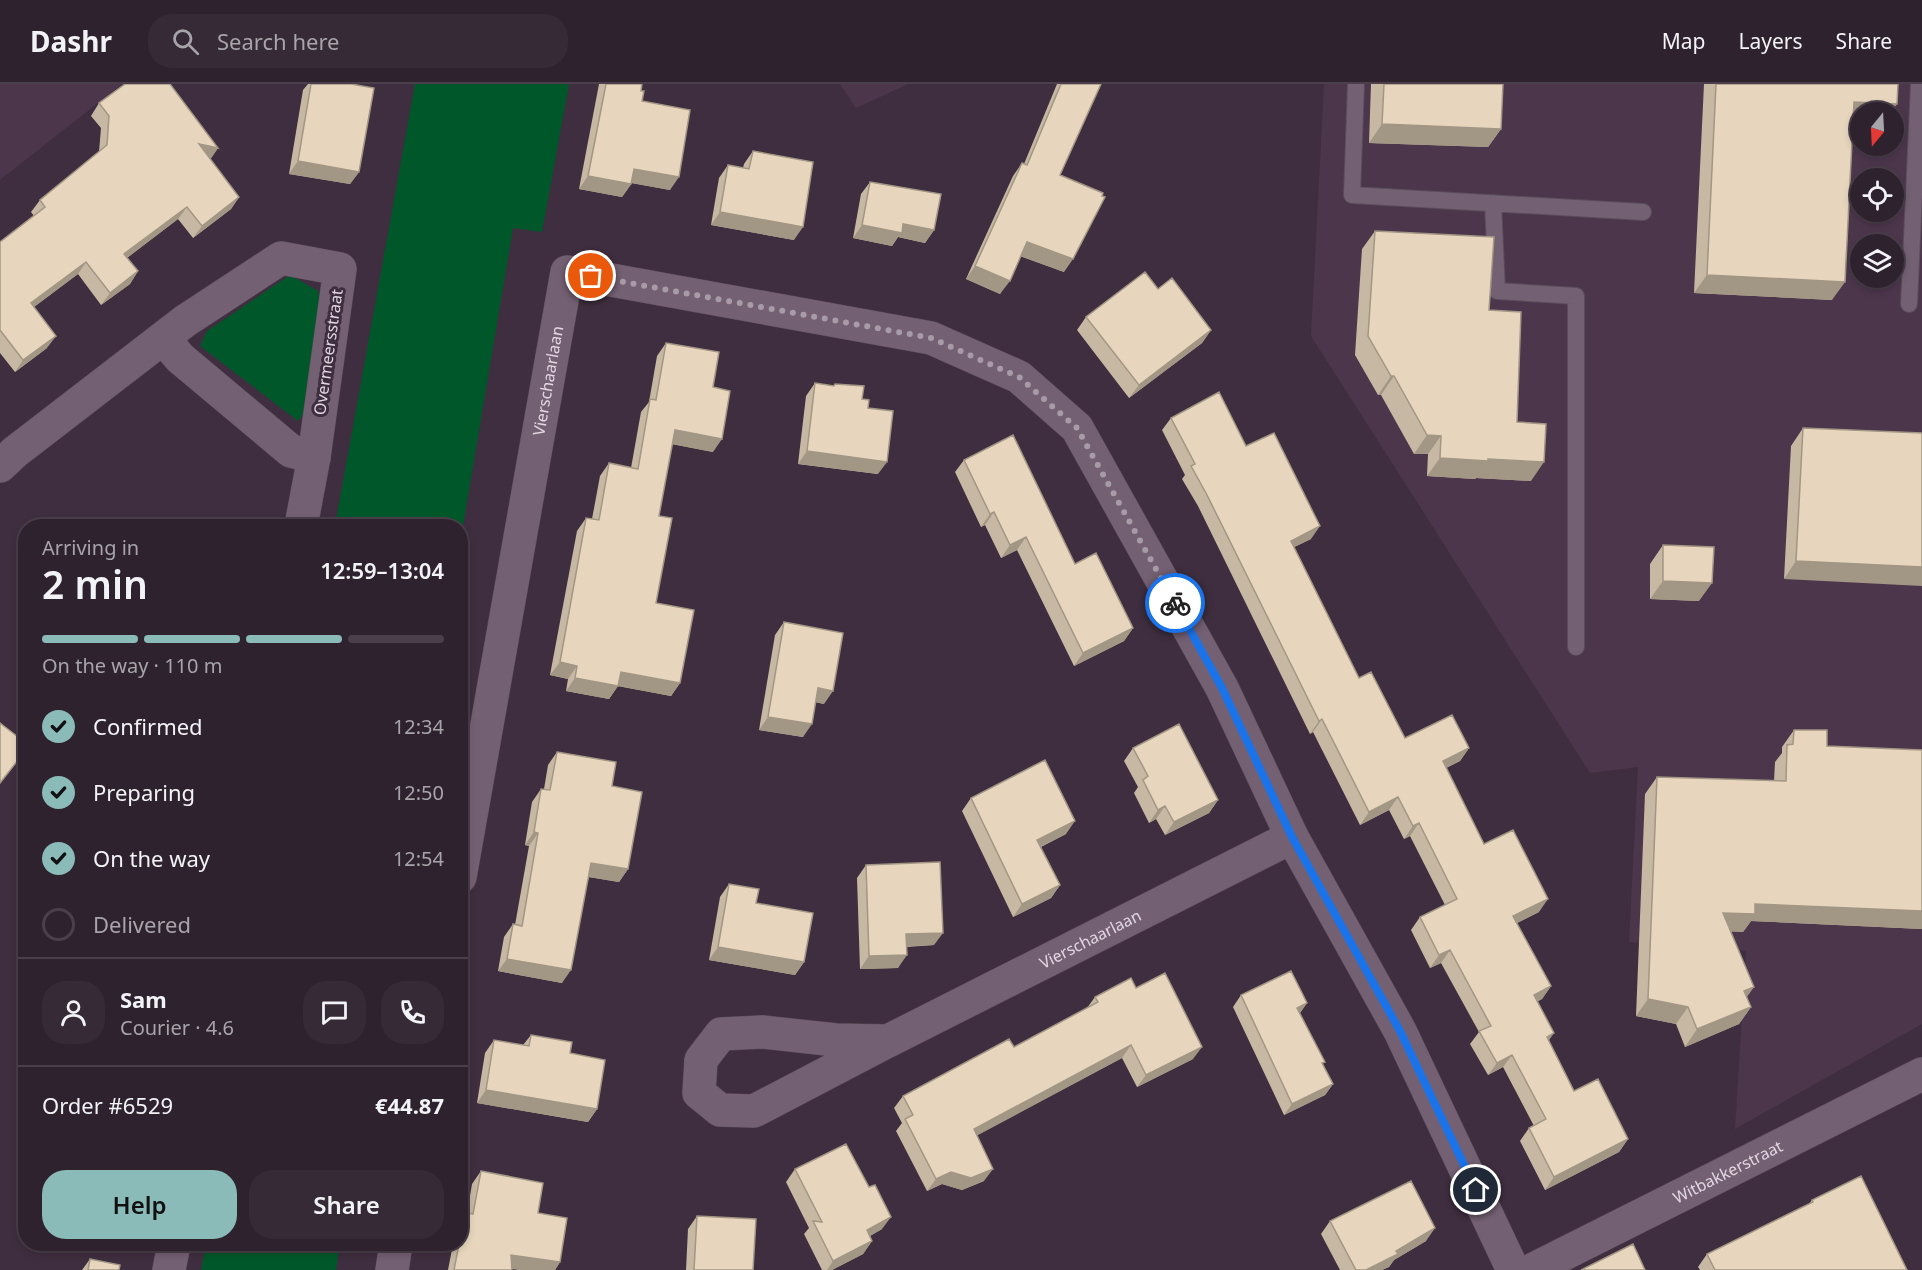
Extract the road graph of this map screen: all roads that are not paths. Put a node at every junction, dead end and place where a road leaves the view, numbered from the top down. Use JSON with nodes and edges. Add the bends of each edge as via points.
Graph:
{"nodes":[{"id":1,"x":1356,"y":84,"type":"edge"},
{"id":2,"x":1919,"y":84,"type":"edge"},
{"id":3,"x":1493,"y":203,"type":"junction"},
{"id":4,"x":1643,"y":212,"type":"dead end"},
{"id":5,"x":1909,"y":304,"type":"dead end"},
{"id":6,"x":164,"y":339,"type":"junction"},
{"id":7,"x":314,"y":457,"type":"junction"},
{"id":8,"x":0,"y":466,"type":"edge"},
{"id":9,"x":303,"y":519,"type":"edge"},
{"id":10,"x":1576,"y":647,"type":"dead end"},
{"id":11,"x":468,"y":832,"type":"edge"},
{"id":12,"x":1292,"y":837,"type":"junction"},
{"id":13,"x":888,"y":1041,"type":"junction"},
{"id":14,"x":1922,"y":1074,"type":"edge"},
{"id":15,"x":173,"y":1251,"type":"edge"},
{"id":16,"x":395,"y":1251,"type":"edge"},
{"id":17,"x":169,"y":1270,"type":"edge"},
{"id":18,"x":392,"y":1270,"type":"edge"},
{"id":19,"x":1513,"y":1270,"type":"edge"},
{"id":20,"x":1532,"y":1270,"type":"edge"}],
"edges":[{"from":1,"to":3,"type":"lane","via":[[1352,195]]},
{"from":2,"to":5,"type":"lane"},
{"from":3,"to":4,"type":"lane"},
{"from":3,"to":10,"type":"lane","via":[[1497,291],[1576,296]]},
{"from":6,"to":7,"type":"street","via":[[180,358],[291,451]]},
{"from":6,"to":7,"type":"street","name":"Overmeersstraat","via":[[281,258],[340,268]]},
{"from":6,"to":8,"type":"street","name":"Overmeersstraat"},
{"from":7,"to":9,"type":"street","name":"Overmeersstraat"},
{"from":11,"to":12,"type":"street","name":"Vierschaarlaan","via":[[567,272],[931,338],[1019,377],[1077,428],[1222,688]]},
{"from":12,"to":13,"type":"street","name":"Vierschaarlaan"},
{"from":12,"to":19,"type":"street","name":"Vierschaarlaan","via":[[1400,1031]]},
{"from":13,"to":13,"type":"street","name":"Vierschaarlaan","via":[[836,1041],[762,1032],[721,1034],[701,1060],[699,1093],[720,1110],[753,1111]]},
{"from":14,"to":20,"type":"street","name":"Witbakkerstraat"},
{"from":15,"to":17,"type":"street"},
{"from":16,"to":18,"type":"street"}]}
